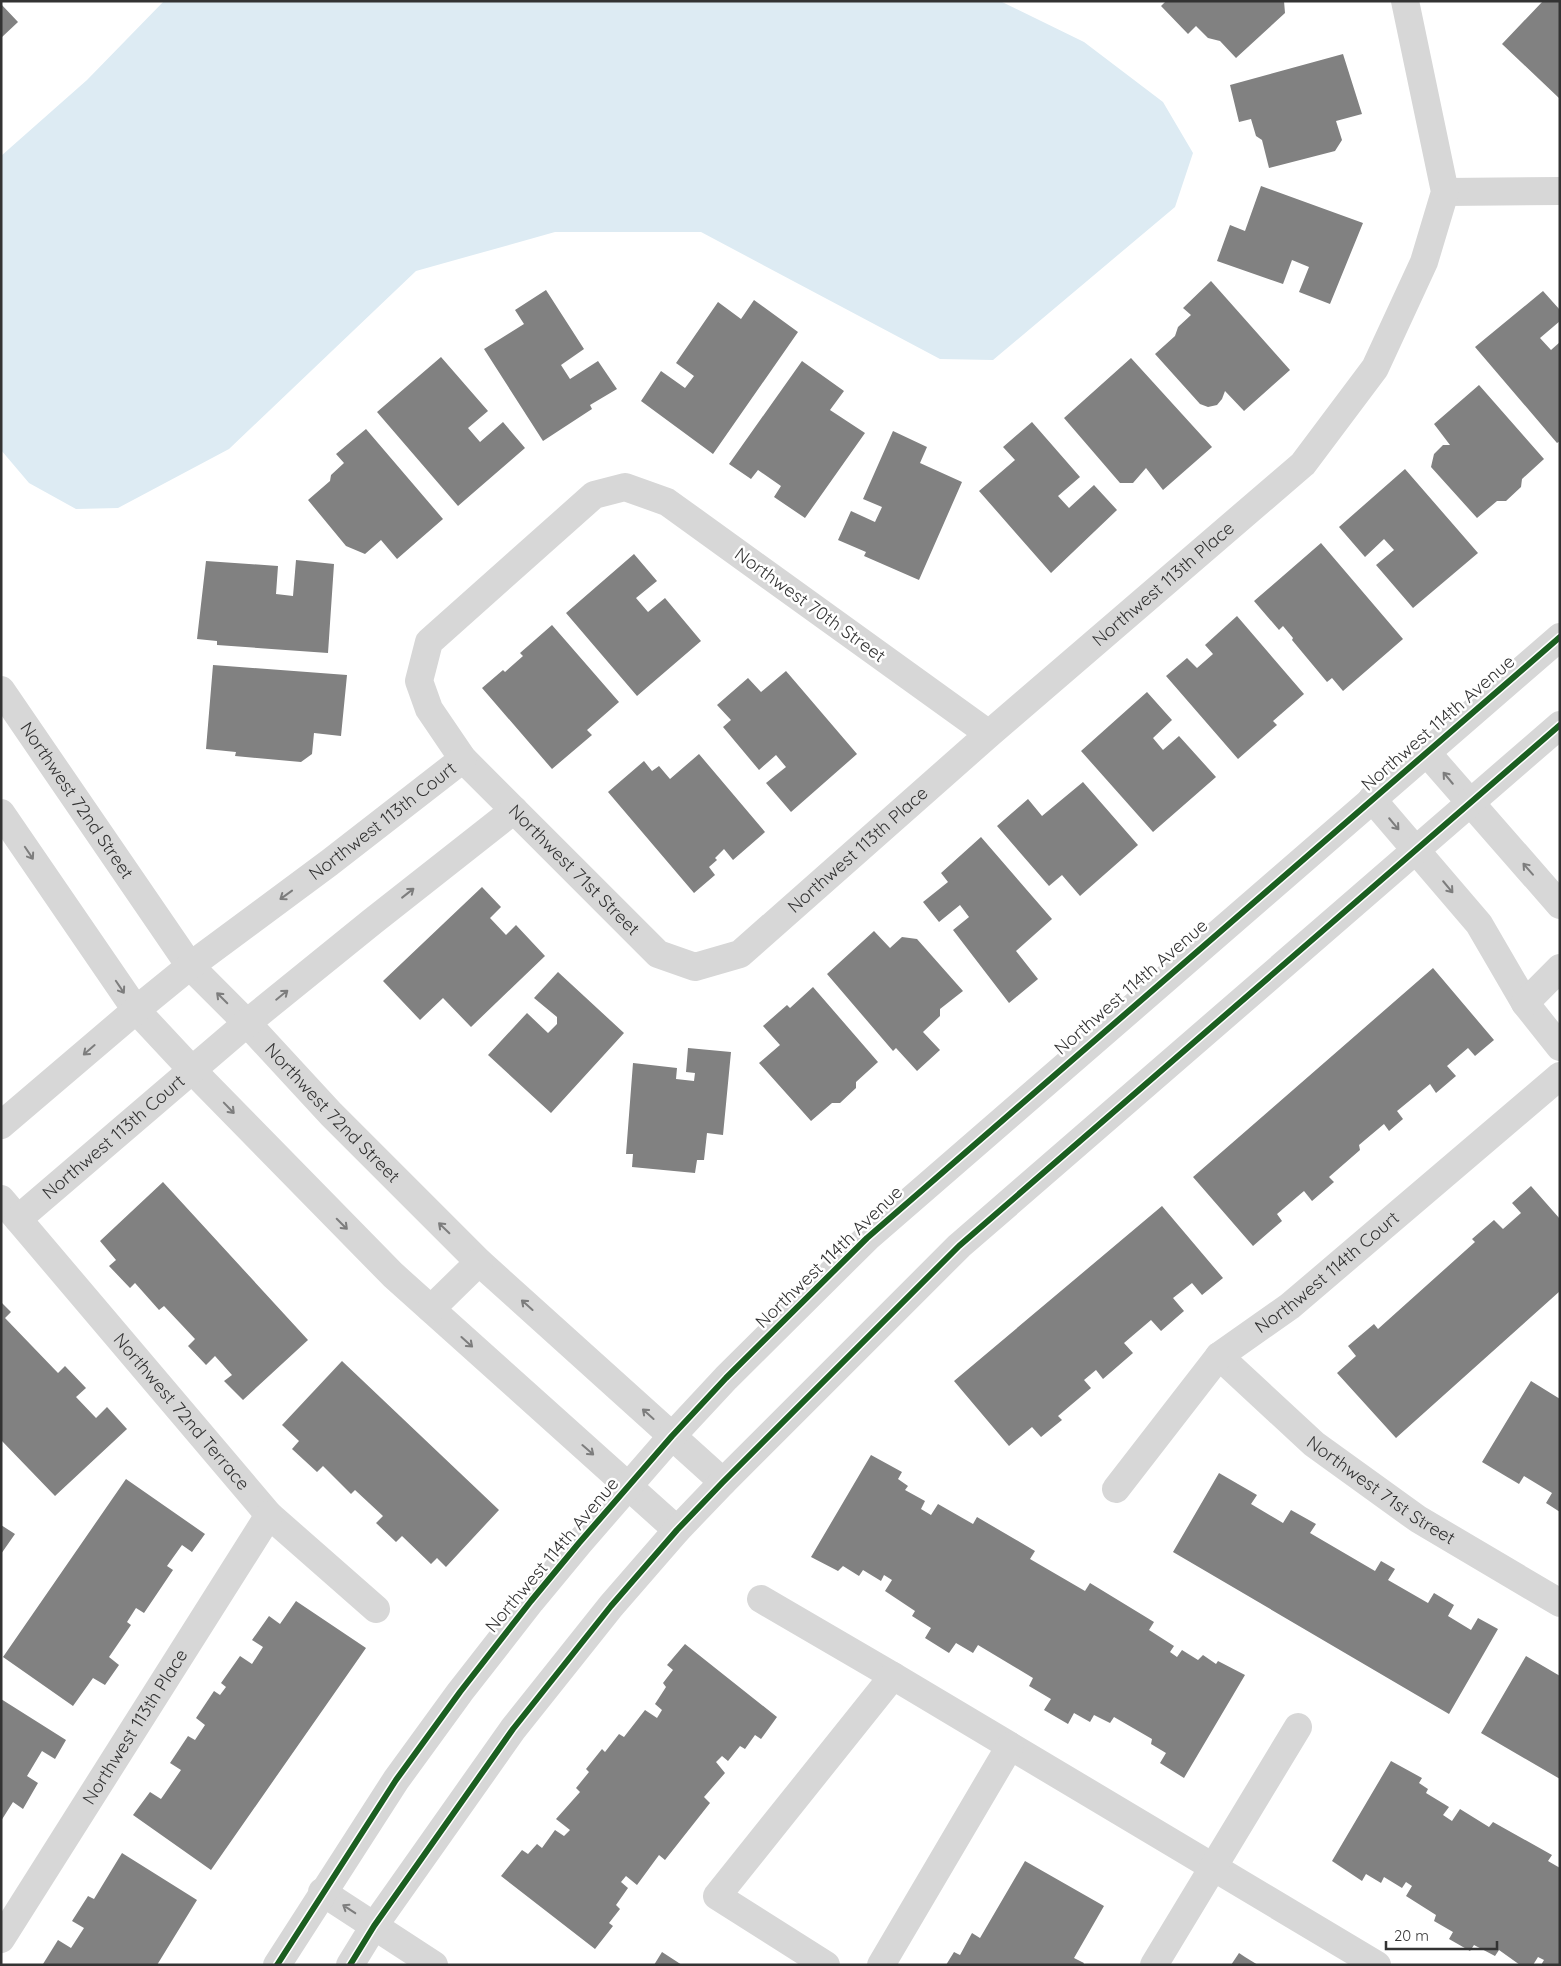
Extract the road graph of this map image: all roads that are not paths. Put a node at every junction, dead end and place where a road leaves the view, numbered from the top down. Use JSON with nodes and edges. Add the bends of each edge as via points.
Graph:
{"nodes":[{"id":1,"x":1405,"y":1,"type":"edge"},
{"id":2,"x":1560,"y":191,"type":"edge"},
{"id":3,"x":1445,"y":192,"type":"junction"},
{"id":4,"x":625,"y":487,"type":"joint"},
{"id":5,"x":1560,"y":638,"type":"edge"},
{"id":6,"x":1,"y":690,"type":"edge"},
{"id":7,"x":1560,"y":725,"type":"edge"},
{"id":8,"x":988,"y":734,"type":"junction"},
{"id":9,"x":1427,"y":753,"type":"junction"},
{"id":10,"x":463,"y":759,"type":"junction"},
{"id":11,"x":1372,"y":799,"type":"junction"},
{"id":12,"x":1469,"y":802,"type":"junction"},
{"id":13,"x":514,"y":810,"type":"junction"},
{"id":14,"x":1,"y":813,"type":"edge"},
{"id":15,"x":1416,"y":850,"type":"junction"},
{"id":16,"x":1560,"y":905,"type":"edge"},
{"id":17,"x":190,"y":966,"type":"junction"},
{"id":18,"x":695,"y":967,"type":"joint"},
{"id":19,"x":1560,"y":968,"type":"edge"},
{"id":20,"x":1525,"y":1003,"type":"junction"},
{"id":21,"x":136,"y":1010,"type":"junction"},
{"id":22,"x":247,"y":1023,"type":"junction"},
{"id":23,"x":1560,"y":1047,"type":"edge"},
{"id":24,"x":192,"y":1070,"type":"junction"},
{"id":25,"x":1560,"y":1076,"type":"edge"},
{"id":26,"x":1,"y":1124,"type":"edge"},
{"id":27,"x":10,"y":1209,"type":"edge"},
{"id":28,"x":479,"y":1262,"type":"junction"},
{"id":29,"x":431,"y":1309,"type":"junction"},
{"id":30,"x":1220,"y":1356,"type":"junction"},
{"id":31,"x":672,"y":1436,"type":"junction"},
{"id":32,"x":723,"y":1482,"type":"junction"},
{"id":33,"x":628,"y":1486,"type":"junction"},
{"id":34,"x":1116,"y":1489,"type":"dead end"},
{"id":35,"x":269,"y":1515,"type":"junction"},
{"id":36,"x":677,"y":1530,"type":"junction"},
{"id":37,"x":761,"y":1599,"type":"dead end"},
{"id":38,"x":1560,"y":1603,"type":"edge"},
{"id":39,"x":376,"y":1609,"type":"dead end"},
{"id":40,"x":893,"y":1676,"type":"junction"},
{"id":41,"x":1298,"y":1727,"type":"dead end"},
{"id":42,"x":1010,"y":1746,"type":"junction"},
{"id":43,"x":1213,"y":1867,"type":"junction"},
{"id":44,"x":322,"y":1892,"type":"junction"},
{"id":45,"x":374,"y":1926,"type":"junction"},
{"id":46,"x":1,"y":1939,"type":"edge"},
{"id":47,"x":288,"y":1961,"type":"edge"},
{"id":48,"x":350,"y":1965,"type":"edge"},
{"id":49,"x":434,"y":1965,"type":"edge"},
{"id":50,"x":826,"y":1965,"type":"edge"},
{"id":51,"x":881,"y":1965,"type":"edge"},
{"id":52,"x":1154,"y":1965,"type":"edge"},
{"id":53,"x":1378,"y":1965,"type":"edge"}],
"edges":[{"from":1,"to":3,"type":"street"},
{"from":2,"to":3,"type":"street"},
{"from":3,"to":8,"type":"street","name":"Northwest 113th Place","via":[[1424,262],[1375,368],[1303,464]]},
{"from":4,"to":8,"type":"street","name":"Northwest 70th Street","via":[[667,502]]},
{"from":4,"to":10,"type":"street","name":"Northwest 113th Court","via":[[594,495],[429,642],[419,681],[429,709]]},
{"from":5,"to":9,"type":"street","name":"Northwest 114th Avenue"},
{"from":6,"to":17,"type":"street","name":"Northwest 72nd Street"},
{"from":7,"to":12,"type":"street"},
{"from":8,"to":18,"type":"street","name":"Northwest 113th Place","via":[[740,954]]},
{"from":9,"to":11,"type":"street","name":"Northwest 114th Avenue"},
{"from":12,"to":9,"type":"street","one_way":true},
{"from":10,"to":13,"type":"street","name":"Northwest 71st Street"},
{"from":10,"to":17,"type":"street","name":"Northwest 113th Court","one_way":true},
{"from":11,"to":15,"type":"street","one_way":true},
{"from":11,"to":31,"type":"street","name":"Northwest 114th Avenue","via":[[867,1238]]},
{"from":12,"to":15,"type":"street"},
{"from":16,"to":12,"type":"street","one_way":true},
{"from":13,"to":18,"type":"street","name":"Northwest 71st Street","via":[[658,954]]},
{"from":22,"to":13,"type":"street","name":"Northwest 113th Court","one_way":true},
{"from":14,"to":21,"type":"street","one_way":true},
{"from":15,"to":20,"type":"street","one_way":true,"via":[[1479,924]]},
{"from":15,"to":32,"type":"street","via":[[959,1246]]},
{"from":17,"to":21,"type":"street","name":"Northwest 113th Court"},
{"from":22,"to":17,"type":"street","name":"Northwest 72nd Street","one_way":true},
{"from":19,"to":20,"type":"street"},
{"from":20,"to":23,"type":"street"},
{"from":21,"to":24,"type":"street"},
{"from":21,"to":26,"type":"street","name":"Northwest 113th Court","one_way":true},
{"from":22,"to":24,"type":"street","name":"Northwest 113th Court"},
{"from":28,"to":22,"type":"street","name":"Northwest 72nd Street","one_way":true,"via":[[331,1114]]},
{"from":24,"to":27,"type":"street","name":"Northwest 113th Court"},
{"from":24,"to":29,"type":"street","one_way":true,"via":[[372,1254]]},
{"from":25,"to":30,"type":"street","name":"Northwest 114th Court","via":[[1290,1306]]},
{"from":27,"to":35,"type":"street","name":"Northwest 72nd Terrace"},
{"from":28,"to":29,"type":"street"},
{"from":31,"to":28,"type":"street","name":"Northwest 72nd Street","one_way":true},
{"from":29,"to":33,"type":"street","one_way":true},
{"from":30,"to":34,"type":"street","name":"Northwest 114th Court"},
{"from":30,"to":38,"type":"street","name":"Northwest 71st Street","via":[[1322,1450],[1418,1519]]},
{"from":31,"to":32,"type":"street","name":"Northwest 72nd Street"},
{"from":31,"to":33,"type":"street","name":"Northwest 114th Avenue"},
{"from":32,"to":36,"type":"street"},
{"from":33,"to":36,"type":"street"},
{"from":33,"to":44,"type":"street","name":"Northwest 114th Avenue","via":[[460,1692],[396,1780]]},
{"from":35,"to":39,"type":"street","name":"Northwest 72nd Terrace"},
{"from":35,"to":46,"type":"street","name":"Northwest 113th Place"},
{"from":36,"to":45,"type":"street","via":[[611,1606],[513,1729]]},
{"from":37,"to":40,"type":"street"},
{"from":40,"to":42,"type":"street"},
{"from":40,"to":50,"type":"street","via":[[717,1896]]},
{"from":41,"to":43,"type":"street"},
{"from":42,"to":43,"type":"street"},
{"from":42,"to":51,"type":"street"},
{"from":43,"to":52,"type":"street"},
{"from":43,"to":53,"type":"street"},
{"from":45,"to":44,"type":"street","one_way":true},
{"from":44,"to":47,"type":"street","name":"Northwest 114th Avenue"},
{"from":45,"to":48,"type":"street"},
{"from":45,"to":49,"type":"street"}]}
